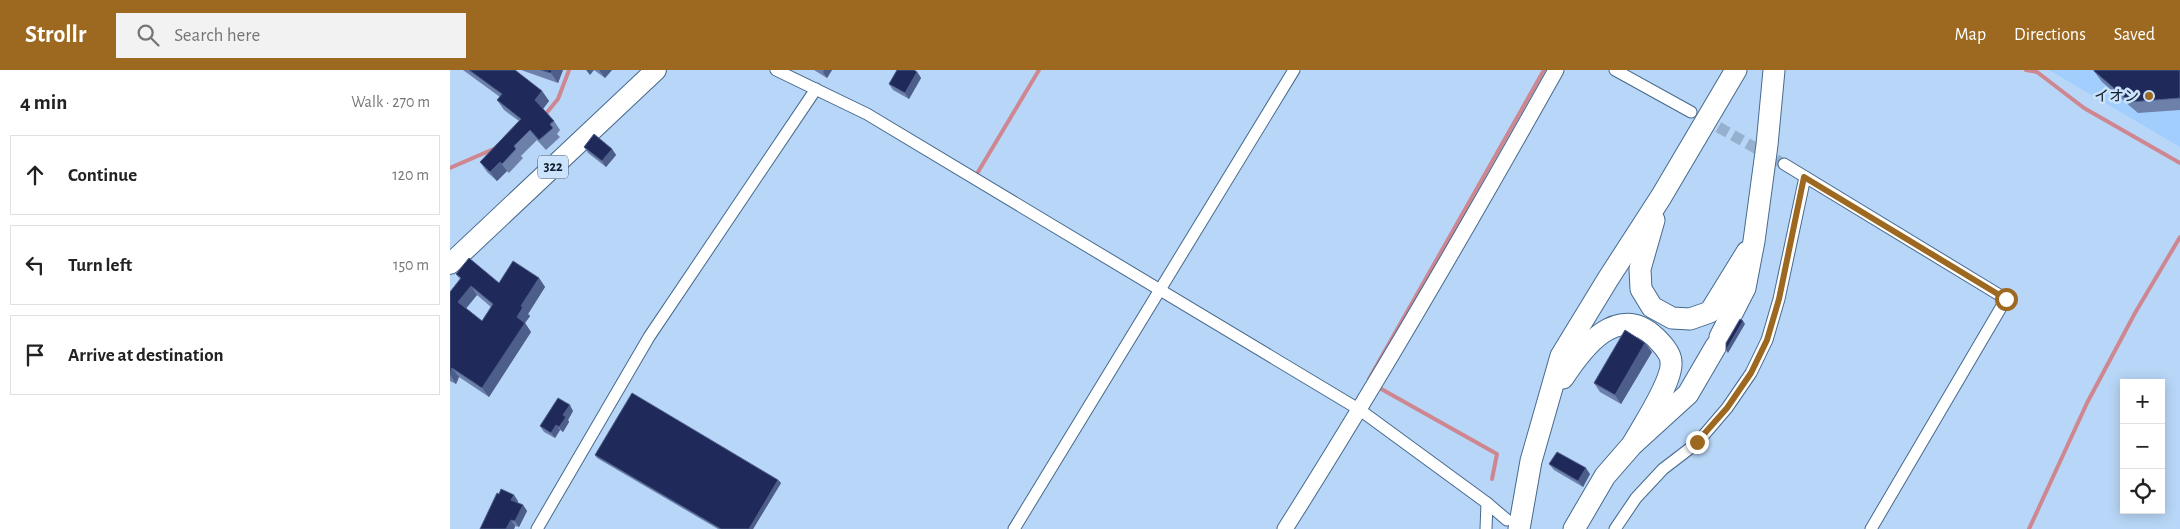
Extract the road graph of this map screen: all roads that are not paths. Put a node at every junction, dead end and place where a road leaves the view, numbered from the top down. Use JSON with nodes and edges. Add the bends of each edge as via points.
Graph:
{"nodes":[{"id":1,"x":656,"y":70,"type":"edge"},
{"id":2,"x":776,"y":70,"type":"edge"},
{"id":3,"x":1294,"y":70,"type":"edge"},
{"id":4,"x":1556,"y":70,"type":"edge"},
{"id":5,"x":1615,"y":70,"type":"edge"},
{"id":6,"x":1736,"y":70,"type":"edge"},
{"id":7,"x":1774,"y":70,"type":"edge"},
{"id":8,"x":816,"y":89,"type":"junction"},
{"id":9,"x":1691,"y":112,"type":"tunnel mouth"},
{"id":10,"x":1784,"y":164,"type":"tunnel mouth"},
{"id":11,"x":1804,"y":177,"type":"junction"},
{"id":12,"x":1661,"y":197,"type":"junction"},
{"id":13,"x":1754,"y":241,"type":"junction"},
{"id":14,"x":450,"y":264,"type":"edge"},
{"id":15,"x":1161,"y":290,"type":"junction"},
{"id":16,"x":1550,"y":397,"type":"junction"},
{"id":17,"x":1360,"y":410,"type":"junction"},
{"id":18,"x":1632,"y":445,"type":"junction"},
{"id":19,"x":1488,"y":503,"type":"junction"},
{"id":20,"x":1513,"y":524,"type":"edge"},
{"id":21,"x":536,"y":529,"type":"edge"},
{"id":22,"x":1014,"y":529,"type":"edge"},
{"id":23,"x":1285,"y":529,"type":"edge"},
{"id":24,"x":1486,"y":529,"type":"edge"},
{"id":25,"x":1574,"y":529,"type":"edge"},
{"id":26,"x":1615,"y":529,"type":"edge"},
{"id":27,"x":1871,"y":529,"type":"edge"}],
"edges":[{"from":1,"to":14,"type":"highway","number":"322"},
{"from":2,"to":8,"type":"street"},
{"from":3,"to":15,"type":"street"},
{"from":4,"to":17,"type":"street"},
{"from":5,"to":9,"type":"street"},
{"from":6,"to":12,"type":"highway"},
{"from":7,"to":13,"type":"highway"},
{"from":8,"to":15,"type":"street","via":[[867,114]]},
{"from":8,"to":21,"type":"street","via":[[649,337]]},
{"from":10,"to":11,"type":"street"},
{"from":11,"to":26,"type":"street","via":[[1779,299],[1767,340],[1751,373],[1727,408],[1697,442],[1663,469],[1636,498]]},
{"from":11,"to":27,"type":"street","via":[[2006,299]]},
{"from":12,"to":13,"type":"highway","via":[[1640,269],[1641,289],[1652,306],[1672,318],[1690,319],[1710,312]]},
{"from":12,"to":16,"type":"highway","via":[[1561,356]]},
{"from":13,"to":18,"type":"highway","via":[[1745,288],[1688,394]]},
{"from":15,"to":17,"type":"street"},
{"from":15,"to":22,"type":"street"},
{"from":16,"to":18,"type":"highway","via":[[1577,356],[1607,328],[1628,324],[1649,332],[1663,345],[1671,362],[1665,385]]},
{"from":16,"to":20,"type":"highway"},
{"from":17,"to":19,"type":"street"},
{"from":17,"to":23,"type":"street"},
{"from":18,"to":25,"type":"highway","via":[[1605,476]]},
{"from":19,"to":20,"type":"street"},
{"from":19,"to":24,"type":"street"}]}
